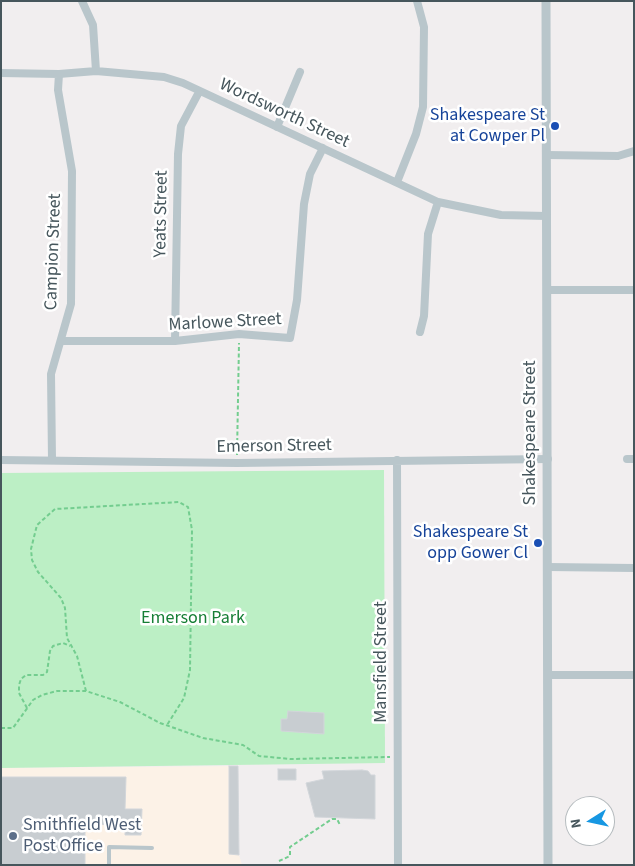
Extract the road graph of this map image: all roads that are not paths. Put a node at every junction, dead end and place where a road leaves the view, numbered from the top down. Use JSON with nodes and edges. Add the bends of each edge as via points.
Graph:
{"nodes":[{"id":1,"x":82,"y":1,"type":"edge"},
{"id":2,"x":417,"y":1,"type":"edge"},
{"id":3,"x":546,"y":1,"type":"edge"},
{"id":4,"x":96,"y":71,"type":"junction"},
{"id":5,"x":300,"y":72,"type":"dead end"},
{"id":6,"x":1,"y":74,"type":"edge"},
{"id":7,"x":58,"y":74,"type":"junction"},
{"id":8,"x":199,"y":92,"type":"junction"},
{"id":9,"x":277,"y":127,"type":"junction"},
{"id":10,"x":323,"y":148,"type":"junction"},
{"id":11,"x":634,"y":152,"type":"edge"},
{"id":12,"x":547,"y":155,"type":"junction"},
{"id":13,"x":396,"y":182,"type":"junction"},
{"id":14,"x":438,"y":202,"type":"junction"},
{"id":15,"x":547,"y":216,"type":"junction"},
{"id":16,"x":547,"y":290,"type":"junction"},
{"id":17,"x":634,"y":290,"type":"edge"},
{"id":18,"x":420,"y":332,"type":"dead end"},
{"id":19,"x":62,"y":341,"type":"junction"},
{"id":20,"x":175,"y":341,"type":"junction"},
{"id":21,"x":548,"y":459,"type":"junction"},
{"id":22,"x":1,"y":460,"type":"edge"},
{"id":23,"x":52,"y":460,"type":"junction"},
{"id":24,"x":398,"y":460,"type":"junction"},
{"id":25,"x":548,"y":567,"type":"junction"},
{"id":26,"x":634,"y":568,"type":"edge"},
{"id":27,"x":634,"y":675,"type":"edge"},
{"id":28,"x":548,"y":676,"type":"junction"},
{"id":29,"x":152,"y":848,"type":"dead end"},
{"id":30,"x":109,"y":865,"type":"edge"},
{"id":31,"x":398,"y":865,"type":"edge"},
{"id":32,"x":548,"y":865,"type":"edge"}],
"edges":[{"from":1,"to":4,"type":"street","via":[[93,25]]},
{"from":2,"to":13,"type":"street","via":[[424,28],[423,107],[416,134]]},
{"from":3,"to":12,"type":"street","name":"Shakespeare Street"},
{"from":4,"to":7,"type":"street","name":"Wordsworth Street"},
{"from":4,"to":8,"type":"street","name":"Wordsworth Street","via":[[164,77]]},
{"from":5,"to":9,"type":"street"},
{"from":6,"to":7,"type":"street","name":"Wordsworth Street"},
{"from":7,"to":19,"type":"street","name":"Campion Street","via":[[72,171],[71,304]]},
{"from":8,"to":9,"type":"street","name":"Wordsworth Street"},
{"from":8,"to":20,"type":"street","name":"Yeats Street","via":[[181,126],[178,154]]},
{"from":9,"to":10,"type":"street","name":"Wordsworth Street"},
{"from":10,"to":13,"type":"street","name":"Wordsworth Street"},
{"from":10,"to":20,"type":"street","name":"Marlowe Street","via":[[310,174],[304,204],[298,300],[290,338],[239,334]]},
{"from":11,"to":12,"type":"street","via":[[618,156]]},
{"from":12,"to":15,"type":"street","name":"Shakespeare Street"},
{"from":13,"to":14,"type":"street","name":"Wordsworth Street"},
{"from":14,"to":15,"type":"street","name":"Wordsworth Street","via":[[501,215]]},
{"from":14,"to":18,"type":"street","via":[[428,234],[424,316]]},
{"from":15,"to":16,"type":"street","name":"Shakespeare Street"},
{"from":16,"to":17,"type":"street"},
{"from":16,"to":21,"type":"street","name":"Shakespeare Street"},
{"from":19,"to":20,"type":"street","name":"Marlowe Street"},
{"from":19,"to":23,"type":"street","name":"Campion Street","via":[[52,374]]},
{"from":21,"to":24,"type":"street","name":"Emerson Street"},
{"from":21,"to":25,"type":"street","name":"Shakespeare Street"},
{"from":22,"to":23,"type":"street","name":"Emerson Street"},
{"from":23,"to":24,"type":"street","name":"Emerson Street","via":[[237,463]]},
{"from":24,"to":31,"type":"street","name":"Mansfield Street"},
{"from":25,"to":26,"type":"street"},
{"from":25,"to":28,"type":"street","name":"Shakespeare Street"},
{"from":27,"to":28,"type":"street"},
{"from":28,"to":32,"type":"street","name":"Shakespeare Street"},
{"from":29,"to":30,"type":"lane","via":[[109,847]]}]}
